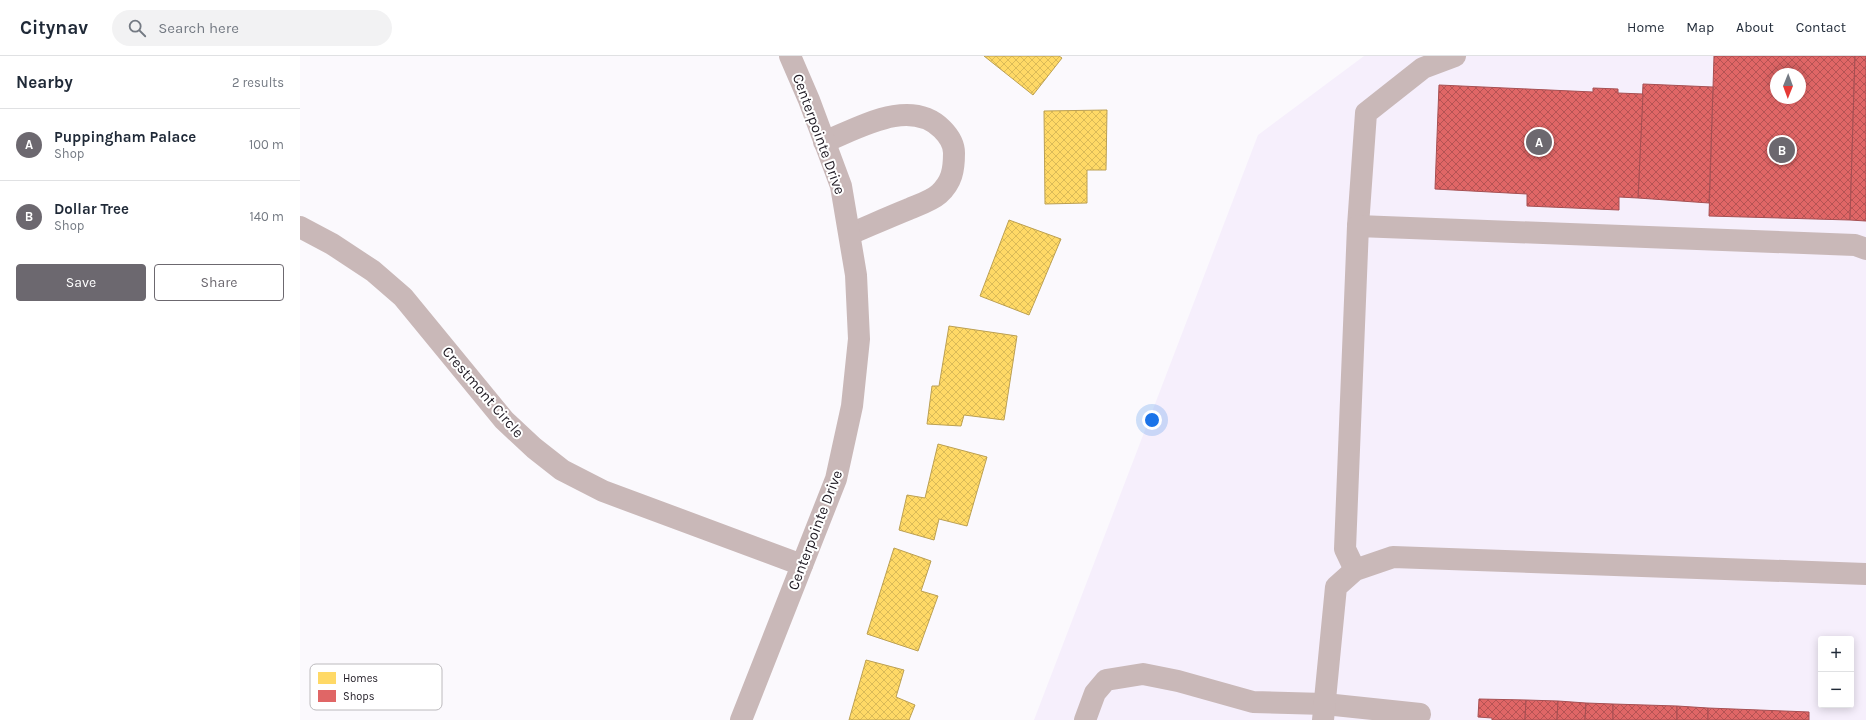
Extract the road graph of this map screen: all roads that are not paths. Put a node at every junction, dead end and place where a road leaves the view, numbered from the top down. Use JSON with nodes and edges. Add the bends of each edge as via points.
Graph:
{"nodes":[{"id":1,"x":790,"y":56,"type":"edge"},
{"id":2,"x":1455,"y":56,"type":"edge"},
{"id":3,"x":824,"y":142,"type":"junction"},
{"id":4,"x":1358,"y":226,"type":"junction"},
{"id":5,"x":300,"y":227,"type":"edge"},
{"id":6,"x":850,"y":234,"type":"junction"},
{"id":7,"x":1866,"y":249,"type":"edge"},
{"id":8,"x":802,"y":565,"type":"junction"},
{"id":9,"x":1355,"y":570,"type":"junction"},
{"id":10,"x":1866,"y":574,"type":"edge"},
{"id":11,"x":1250,"y":711,"type":"edge"},
{"id":12,"x":1324,"y":712,"type":"edge"},
{"id":13,"x":1420,"y":714,"type":"dead end"},
{"id":14,"x":741,"y":720,"type":"edge"},
{"id":15,"x":1085,"y":720,"type":"edge"}],
"edges":[{"from":1,"to":3,"type":"street","name":"Centerpointe Drive"},
{"from":2,"to":4,"type":"street","via":[[1423,68],[1366,113]]},
{"from":3,"to":6,"type":"street","name":"Centerpointe Drive","via":[[841,186]]},
{"from":3,"to":6,"type":"street","via":[[879,119],[906,114],[922,116],[936,123],[947,134],[954,148],[954,169],[948,183],[938,195]]},
{"from":4,"to":7,"type":"street","via":[[1855,245]]},
{"from":4,"to":9,"type":"street","via":[[1345,549]]},
{"from":5,"to":8,"type":"street","name":"Crestmont Circle","via":[[373,271],[403,297],[504,420],[562,470],[603,491]]},
{"from":6,"to":8,"type":"street","name":"Centerpointe Drive","via":[[856,275],[859,339],[852,406],[836,479]]},
{"from":8,"to":14,"type":"street","name":"Centerpointe Drive"},
{"from":9,"to":10,"type":"street","via":[[1393,557]]},
{"from":9,"to":12,"type":"street","via":[[1336,587]]},
{"from":11,"to":12,"type":"street"},
{"from":11,"to":15,"type":"street","via":[[1178,680],[1143,674],[1106,680],[1095,693]]},
{"from":12,"to":13,"type":"street"}]}
